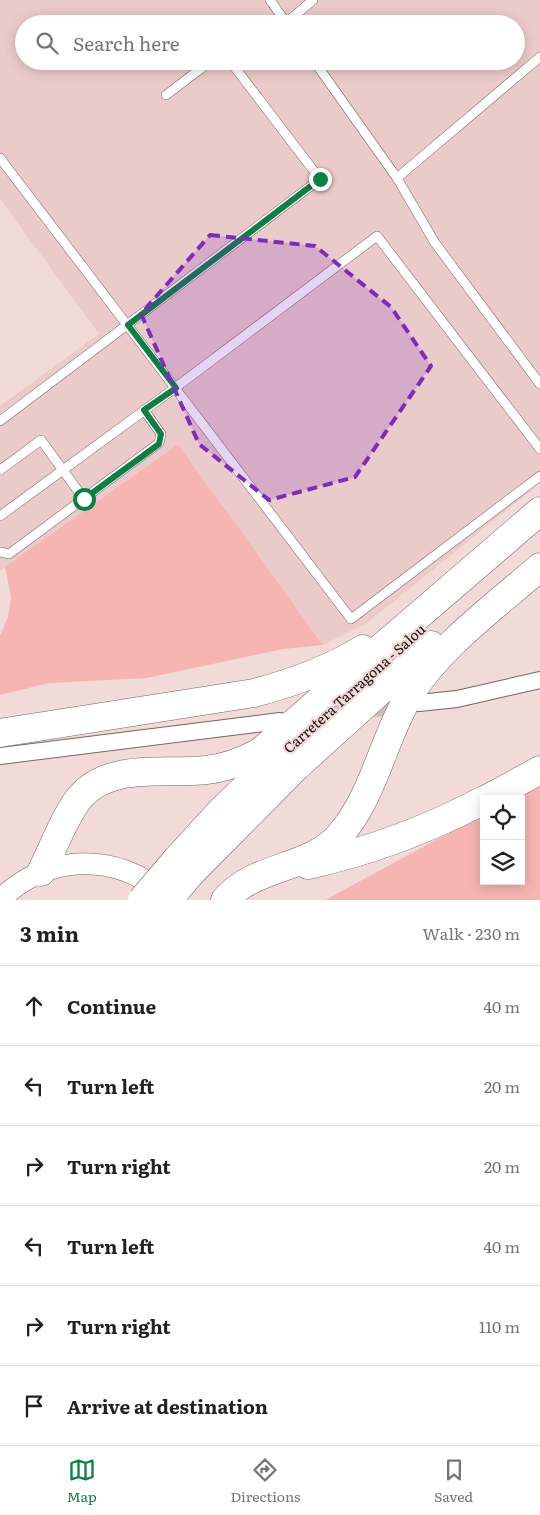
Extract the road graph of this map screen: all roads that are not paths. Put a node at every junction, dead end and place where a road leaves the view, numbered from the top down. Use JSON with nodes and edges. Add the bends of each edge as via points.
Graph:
{"nodes":[{"id":1,"x":270,"y":0,"type":"edge"},
{"id":2,"x":313,"y":0,"type":"edge"},
{"id":3,"x":280,"y":15,"type":"edge"},
{"id":4,"x":295,"y":15,"type":"edge"},
{"id":5,"x":540,"y":57,"type":"edge"},
{"id":6,"x":199,"y":70,"type":"edge"},
{"id":7,"x":237,"y":70,"type":"edge"},
{"id":8,"x":320,"y":70,"type":"edge"},
{"id":9,"x":525,"y":70,"type":"edge"},
{"id":10,"x":525,"y":70,"type":"edge"},
{"id":11,"x":166,"y":95,"type":"dead end"},
{"id":12,"x":0,"y":158,"type":"edge"},
{"id":13,"x":397,"y":178,"type":"junction"},
{"id":14,"x":128,"y":325,"type":"junction"},
{"id":15,"x":540,"y":384,"type":"edge"},
{"id":16,"x":176,"y":388,"type":"junction"},
{"id":17,"x":144,"y":410,"type":"junction"},
{"id":18,"x":0,"y":421,"type":"edge"},
{"id":19,"x":540,"y":449,"type":"edge"},
{"id":20,"x":0,"y":470,"type":"edge"},
{"id":21,"x":63,"y":470,"type":"junction"},
{"id":22,"x":540,"y":476,"type":"edge"},
{"id":23,"x":84,"y":499,"type":"junction"},
{"id":24,"x":540,"y":511,"type":"edge"},
{"id":25,"x":0,"y":516,"type":"edge"},
{"id":26,"x":527,"y":529,"type":"edge"},
{"id":27,"x":0,"y":552,"type":"edge"},
{"id":28,"x":540,"y":554,"type":"edge"},
{"id":29,"x":540,"y":567,"type":"edge"},
{"id":30,"x":540,"y":680,"type":"edge"},
{"id":31,"x":419,"y":704,"type":"tunnel mouth"},
{"id":32,"x":280,"y":721,"type":"dead end"},
{"id":33,"x":0,"y":733,"type":"edge"},
{"id":34,"x":0,"y":756,"type":"edge"},
{"id":35,"x":540,"y":770,"type":"edge"},
{"id":36,"x":494,"y":795,"type":"edge"},
{"id":37,"x":480,"y":802,"type":"edge"},
{"id":38,"x":184,"y":866,"type":"junction"},
{"id":39,"x":40,"y":872,"type":"junction"},
{"id":40,"x":254,"y":879,"type":"junction"},
{"id":41,"x":0,"y":900,"type":"edge"},
{"id":42,"x":142,"y":900,"type":"edge"},
{"id":43,"x":169,"y":900,"type":"edge"},
{"id":44,"x":224,"y":900,"type":"edge"}],
"edges":[{"from":1,"to":3,"type":"lane"},
{"from":2,"to":4,"type":"lane"},
{"from":5,"to":10,"type":"lane"},
{"from":6,"to":11,"type":"lane"},
{"from":7,"to":14,"type":"lane","via":[[320,179]]},
{"from":8,"to":13,"type":"lane"},
{"from":9,"to":13,"type":"lane"},
{"from":12,"to":14,"type":"lane"},
{"from":13,"to":15,"type":"lane","via":[[435,243]]},
{"from":14,"to":16,"type":"lane"},
{"from":14,"to":18,"type":"lane"},
{"from":16,"to":17,"type":"lane"},
{"from":16,"to":19,"type":"lane","via":[[377,236]]},
{"from":16,"to":22,"type":"lane","via":[[351,618]]},
{"from":17,"to":21,"type":"lane"},
{"from":17,"to":23,"type":"lane","via":[[161,434],[159,444]]},
{"from":20,"to":21,"type":"lane","via":[[41,440]]},
{"from":21,"to":23,"type":"lane"},
{"from":21,"to":25,"type":"lane"},
{"from":23,"to":27,"type":"lane","via":[[9,554]]},
{"from":24,"to":26,"type":"highway"},
{"from":26,"to":33,"type":"highway","via":[[483,552],[361,650],[316,673],[287,684],[229,698]]},
{"from":26,"to":38,"type":"highway","name":"Carretera Tarragona - Salou","via":[[313,722],[221,812]]},
{"from":26,"to":39,"type":"highway","via":[[260,752],[228,766],[207,770],[129,773],[99,782],[88,790],[67,818]]},
{"from":28,"to":38,"type":"highway","name":"Carretera Tarragona - Salou","via":[[365,703]]},
{"from":29,"to":40,"type":"highway","via":[[426,671],[395,722],[368,790],[339,836],[312,856]]},
{"from":30,"to":31,"type":"street"},
{"from":32,"to":34,"type":"street"},
{"from":35,"to":36,"type":"highway"},
{"from":37,"to":40,"type":"highway","via":[[437,824],[386,844]]},
{"from":38,"to":42,"type":"highway","bridge":true},
{"from":38,"to":43,"type":"highway","bridge":true},
{"from":39,"to":41,"type":"street"},
{"from":39,"to":43,"type":"street","via":[[74,864],[107,865],[139,876]]},
{"from":40,"to":44,"type":"highway"}]}
